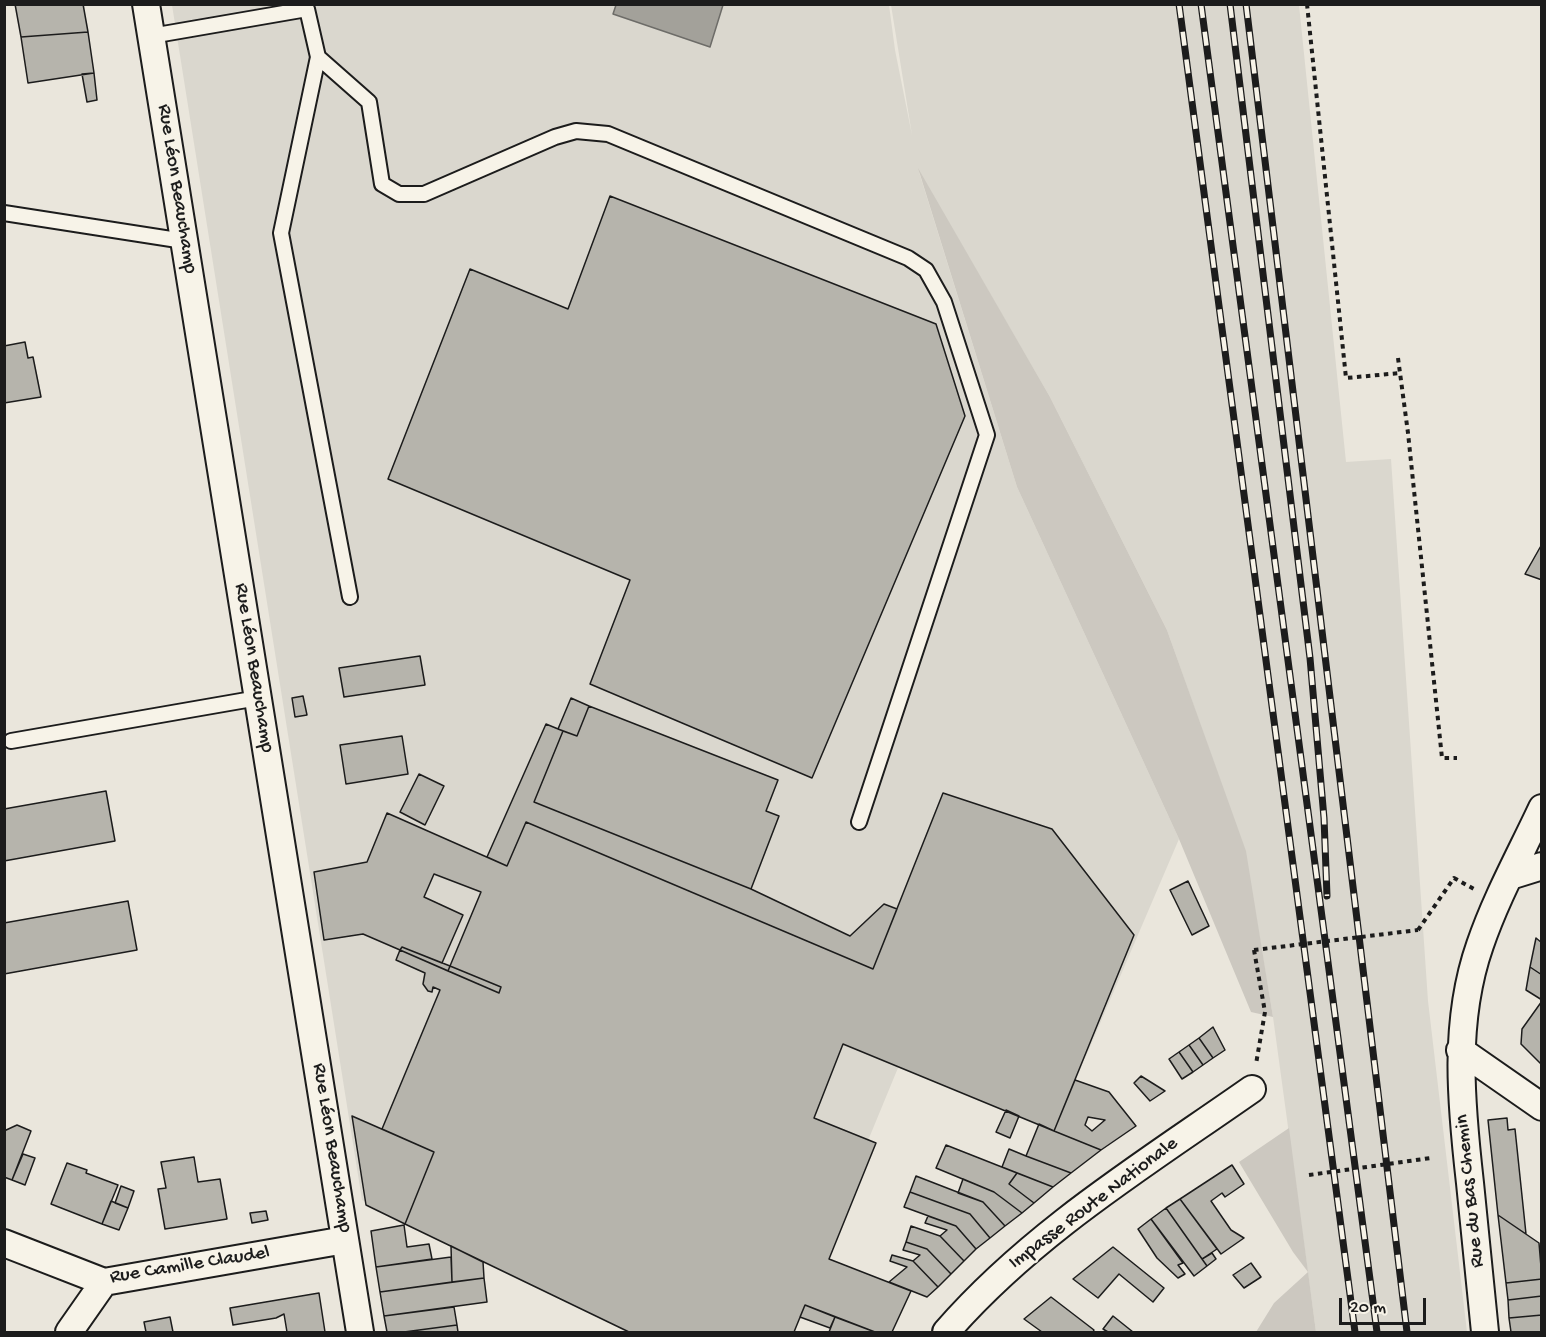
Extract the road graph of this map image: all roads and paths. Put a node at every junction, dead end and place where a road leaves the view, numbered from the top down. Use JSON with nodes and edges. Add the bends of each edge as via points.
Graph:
{"nodes":[{"id":1,"x":146,"y":4,"type":"edge"},
{"id":2,"x":1307,"y":4,"type":"edge"},
{"id":3,"x":151,"y":36,"type":"junction"},
{"id":4,"x":318,"y":57,"type":"junction"},
{"id":5,"x":4,"y":213,"type":"edge"},
{"id":6,"x":184,"y":241,"type":"junction"},
{"id":7,"x":1398,"y":358,"type":"dead end"},
{"id":8,"x":1400,"y":373,"type":"junction"},
{"id":9,"x":350,"y":597,"type":"dead end"},
{"id":10,"x":258,"y":698,"type":"junction"},
{"id":11,"x":11,"y":741,"type":"dead end"},
{"id":12,"x":1457,"y":758,"type":"dead end"},
{"id":13,"x":1542,"y":808,"type":"edge"},
{"id":14,"x":859,"y":822,"type":"dead end"},
{"id":15,"x":1542,"y":866,"type":"edge"},
{"id":16,"x":1510,"y":876,"type":"junction"},
{"id":17,"x":1454,"y":878,"type":"dead end"},
{"id":18,"x":1461,"y":1050,"type":"junction"},
{"id":19,"x":1252,"y":1089,"type":"joint"},
{"id":20,"x":1542,"y":1107,"type":"edge"},
{"id":21,"x":1431,"y":1158,"type":"dead end"},
{"id":22,"x":1309,"y":1175,"type":"dead end"},
{"id":23,"x":345,"y":1240,"type":"junction"},
{"id":24,"x":4,"y":1244,"type":"edge"},
{"id":25,"x":104,"y":1281,"type":"junction"},
{"id":26,"x":69,"y":1332,"type":"edge"},
{"id":27,"x":360,"y":1332,"type":"edge"},
{"id":28,"x":946,"y":1332,"type":"edge"},
{"id":29,"x":1485,"y":1332,"type":"edge"}],
"edges":[{"from":1,"to":3,"type":"street","name":"Rue Léon Beauchamp"},
{"from":2,"to":8,"type":"path","via":[[1346,378]]},
{"from":3,"to":4,"type":"lane","via":[[307,9]]},
{"from":3,"to":6,"type":"street","name":"Rue Léon Beauchamp"},
{"from":4,"to":9,"type":"lane","via":[[281,233]]},
{"from":4,"to":14,"type":"lane","via":[[369,102],[382,184],[399,194],[424,194],[555,137],[576,131],[608,134],[908,258],[926,270],[944,302],[987,435]]},
{"from":5,"to":6,"type":"lane"},
{"from":6,"to":10,"type":"street","name":"Rue Léon Beauchamp"},
{"from":7,"to":8,"type":"path"},
{"from":8,"to":12,"type":"path","via":[[1442,758]]},
{"from":10,"to":11,"type":"lane"},
{"from":10,"to":23,"type":"street","name":"Rue Léon Beauchamp"},
{"from":13,"to":16,"type":"street","name":"Rue du Bas Chemin"},
{"from":15,"to":16,"type":"street"},
{"from":16,"to":18,"type":"street","name":"Rue du Bas Chemin","via":[[1479,946]]},
{"from":17,"to":19,"type":"path","bridge":true,"via":[[1418,930],[1254,950],[1265,1012]]},
{"from":18,"to":20,"type":"street"},
{"from":18,"to":29,"type":"street","name":"Rue du Bas Chemin","via":[[1463,1116]]},
{"from":19,"to":28,"type":"street","name":"Impasse Route Nationale","via":[[1048,1234]]},
{"from":21,"to":22,"type":"path"},
{"from":23,"to":25,"type":"street","name":"Rue Camille Claudel"},
{"from":23,"to":27,"type":"street","name":"Rue Léon Beauchamp"},
{"from":24,"to":25,"type":"street","name":"Rue Camille Claudel"},
{"from":25,"to":26,"type":"street"}]}
